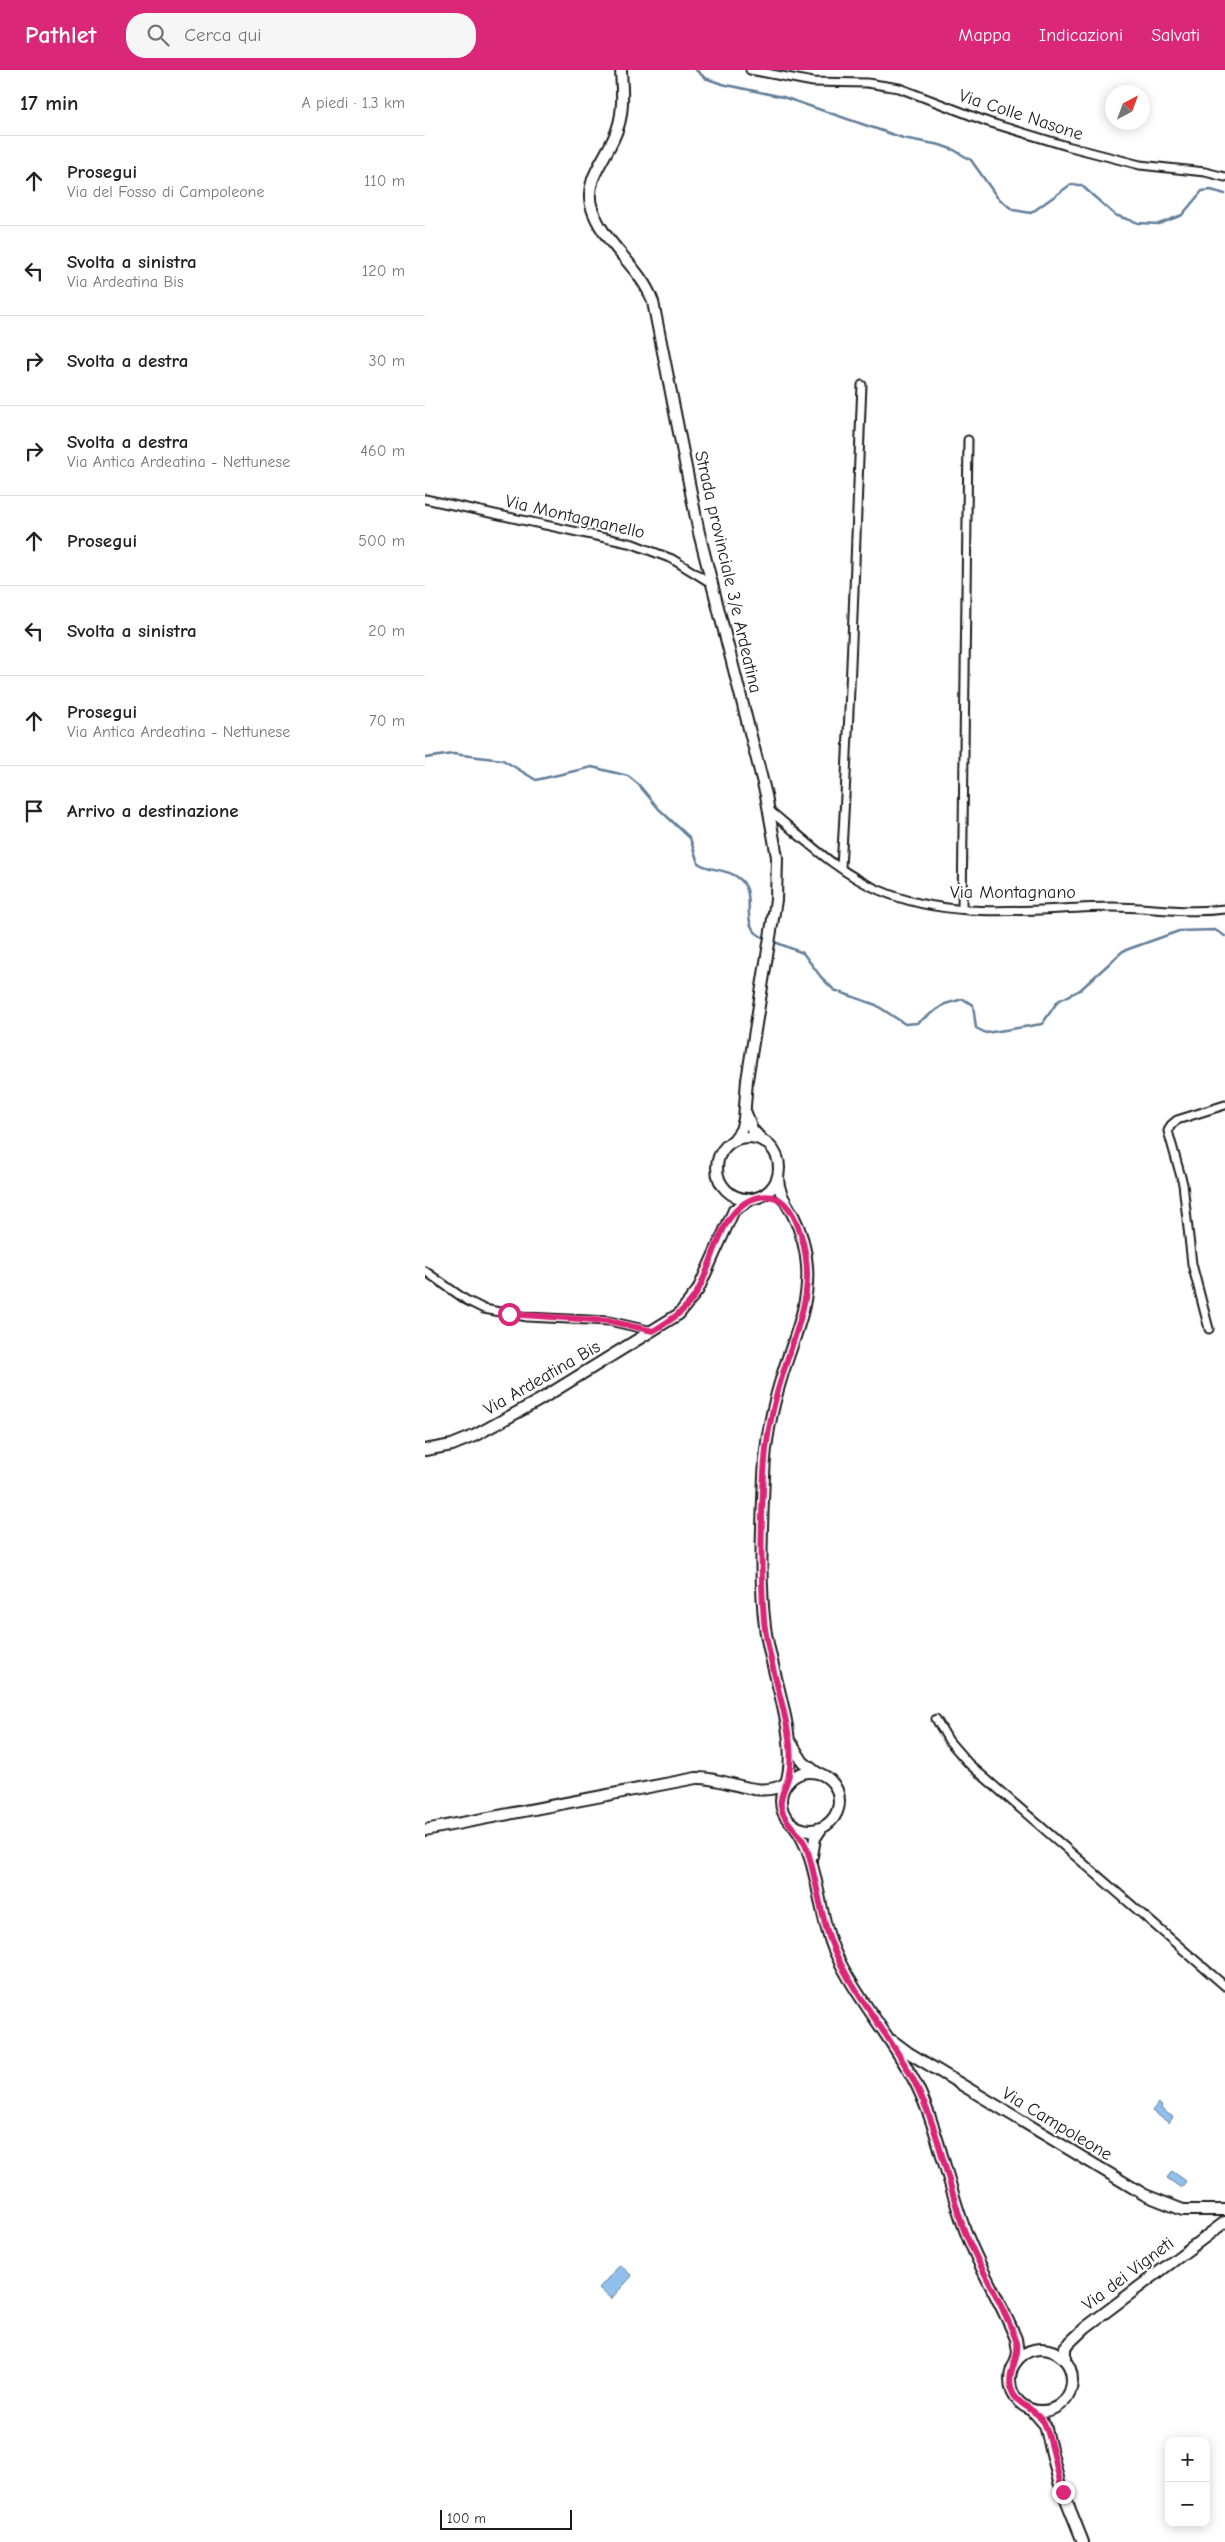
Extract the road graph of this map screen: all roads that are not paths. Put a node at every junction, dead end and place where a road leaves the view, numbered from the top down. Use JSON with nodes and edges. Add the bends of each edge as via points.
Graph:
{"nodes":[{"id":1,"x":621,"y":70,"type":"edge"},
{"id":2,"x":750,"y":70,"type":"edge"},
{"id":3,"x":1225,"y":177,"type":"edge"},
{"id":4,"x":862,"y":385,"type":"dead end"},
{"id":5,"x":968,"y":440,"type":"dead end"},
{"id":6,"x":425,"y":499,"type":"edge"},
{"id":7,"x":711,"y":583,"type":"junction"},
{"id":8,"x":769,"y":810,"type":"junction"},
{"id":9,"x":841,"y":867,"type":"junction"},
{"id":10,"x":962,"y":909,"type":"junction"},
{"id":11,"x":1225,"y":909,"type":"edge"},
{"id":12,"x":745,"y":1104,"type":"junction"},
{"id":13,"x":1225,"y":1105,"type":"edge"},
{"id":14,"x":733,"y":1141,"type":"junction"},
{"id":15,"x":763,"y":1141,"type":"junction"},
{"id":16,"x":778,"y":1177,"type":"junction"},
{"id":17,"x":726,"y":1191,"type":"junction"},
{"id":18,"x":756,"y":1198,"type":"junction"},
{"id":19,"x":788,"y":1206,"type":"junction"},
{"id":20,"x":729,"y":1219,"type":"junction"},
{"id":21,"x":425,"y":1271,"type":"edge"},
{"id":22,"x":1209,"y":1329,"type":"dead end"},
{"id":23,"x":653,"y":1331,"type":"junction"},
{"id":24,"x":425,"y":1450,"type":"edge"},
{"id":25,"x":936,"y":1720,"type":"dead end"},
{"id":26,"x":788,"y":1735,"type":"junction"},
{"id":27,"x":816,"y":1772,"type":"junction"},
{"id":28,"x":787,"y":1783,"type":"junction"},
{"id":29,"x":754,"y":1789,"type":"junction"},
{"id":30,"x":781,"y":1806,"type":"junction"},
{"id":31,"x":793,"y":1826,"type":"junction"},
{"id":32,"x":821,"y":1829,"type":"junction"},
{"id":33,"x":425,"y":1830,"type":"edge"},
{"id":34,"x":812,"y":1867,"type":"junction"},
{"id":35,"x":1225,"y":1986,"type":"edge"},
{"id":36,"x":884,"y":2032,"type":"junction"},
{"id":37,"x":1225,"y":2210,"type":"edge"},
{"id":38,"x":1225,"y":2222,"type":"edge"},
{"id":39,"x":1011,"y":2328,"type":"junction"},
{"id":40,"x":1039,"y":2349,"type":"junction"},
{"id":41,"x":1065,"y":2360,"type":"junction"},
{"id":42,"x":1016,"y":2362,"type":"junction"},
{"id":43,"x":1058,"y":2407,"type":"junction"},
{"id":44,"x":1032,"y":2410,"type":"junction"},
{"id":45,"x":1048,"y":2438,"type":"junction"},
{"id":46,"x":1083,"y":2542,"type":"edge"}],
"edges":[{"from":1,"to":7,"type":"main road","name":"Strada provinciale 3/e Ardeatina","via":[[619,127],[593,179],[591,204],[599,224],[641,279],[653,302]]},
{"from":2,"to":3,"type":"street","name":"Via Colle Nasone","via":[[813,82],[899,88],[988,122],[1067,146],[1132,163]]},
{"from":4,"to":9,"type":"street","via":[[851,717]]},
{"from":5,"to":10,"type":"street"},
{"from":6,"to":7,"type":"street","name":"Via Montagnanello","via":[[633,544],[672,559]]},
{"from":7,"to":8,"type":"main road","name":"Strada provinciale 3/e Ardeatina"},
{"from":8,"to":9,"type":"street","name":"Via Montagnano"},
{"from":8,"to":12,"type":"main road","name":"Strada provinciale 3/e Ardeatina","via":[[777,870],[769,948]]},
{"from":9,"to":10,"type":"street","name":"Via Montagnano","via":[[893,896]]},
{"from":10,"to":11,"type":"street","name":"Via Montagnano","via":[[1111,907],[1195,912]]},
{"from":12,"to":14,"type":"main road","name":"Strada provinciale 3/e Ardeatina","via":[[743,1125]]},
{"from":12,"to":15,"type":"main road","via":[[752,1129]]},
{"from":13,"to":22,"type":"street","via":[[1177,1120],[1169,1131],[1183,1188],[1193,1269]]},
{"from":14,"to":15,"type":"main road","via":[[748,1137]]},
{"from":14,"to":17,"type":"main road","via":[[721,1153],[717,1168]]},
{"from":15,"to":16,"type":"main road","via":[[775,1153]]},
{"from":16,"to":18,"type":"main road","via":[[768,1192]]},
{"from":16,"to":19,"type":"main road","via":[[781,1195]]},
{"from":17,"to":18,"type":"main road","via":[[733,1196]]},
{"from":17,"to":20,"type":"main road","name":"Via Ardeatina Bis","via":[[731,1203]]},
{"from":18,"to":19,"type":"main road","via":[[775,1198]]},
{"from":18,"to":20,"type":"main road","name":"Via Ardeatina Bis","via":[[737,1207]]},
{"from":19,"to":26,"type":"main road","via":[[805,1249],[808,1282],[803,1314],[779,1384],[767,1438],[763,1582],[767,1643]]},
{"from":20,"to":23,"type":"main road","name":"Via Ardeatina Bis","via":[[695,1295],[679,1314]]},
{"from":21,"to":23,"type":"street","via":[[465,1300],[484,1309],[527,1317],[609,1321]]},
{"from":23,"to":24,"type":"main road","name":"Via Ardeatina Bis","via":[[475,1436]]},
{"from":25,"to":35,"type":"street","via":[[967,1762]]},
{"from":26,"to":27,"type":"main road","via":[[803,1762]]},
{"from":26,"to":28,"type":"main road","via":[[791,1758]]},
{"from":27,"to":28,"type":"main road","via":[[800,1773]]},
{"from":27,"to":32,"type":"main road","via":[[836,1787],[839,1803],[834,1818]]},
{"from":28,"to":29,"type":"main road","via":[[772,1789]]},
{"from":28,"to":30,"type":"main road"},
{"from":29,"to":30,"type":"main road"},
{"from":29,"to":33,"type":"main road","via":[[696,1778]]},
{"from":30,"to":31,"type":"main road"},
{"from":31,"to":32,"type":"main road","via":[[802,1830]]},
{"from":31,"to":34,"type":"main road","via":[[804,1840]]},
{"from":32,"to":34,"type":"main road","via":[[813,1845]]},
{"from":34,"to":36,"type":"main road","via":[[833,1948],[843,1970]]},
{"from":36,"to":37,"type":"main road","name":"Via Campoleone","via":[[909,2053],[1145,2196],[1183,2210]]},
{"from":36,"to":39,"type":"main road","via":[[913,2078],[926,2106],[969,2240]]},
{"from":38,"to":41,"type":"main road","name":"Via dei Vigneti","via":[[1086,2327],[1065,2347]]},
{"from":39,"to":40,"type":"main road","via":[[1022,2341]]},
{"from":39,"to":42,"type":"main road","via":[[1018,2346]]},
{"from":40,"to":41,"type":"main road","via":[[1048,2350]]},
{"from":40,"to":42,"type":"main road","via":[[1030,2351]]},
{"from":41,"to":43,"type":"main road","via":[[1070,2368],[1072,2385]]},
{"from":42,"to":44,"type":"main road","via":[[1011,2370],[1011,2390],[1023,2406]]},
{"from":43,"to":44,"type":"main road"},
{"from":43,"to":45,"type":"main road","via":[[1049,2419]]},
{"from":44,"to":45,"type":"main road","via":[[1044,2422]]},
{"from":45,"to":46,"type":"main road","via":[[1063,2492]]}]}
